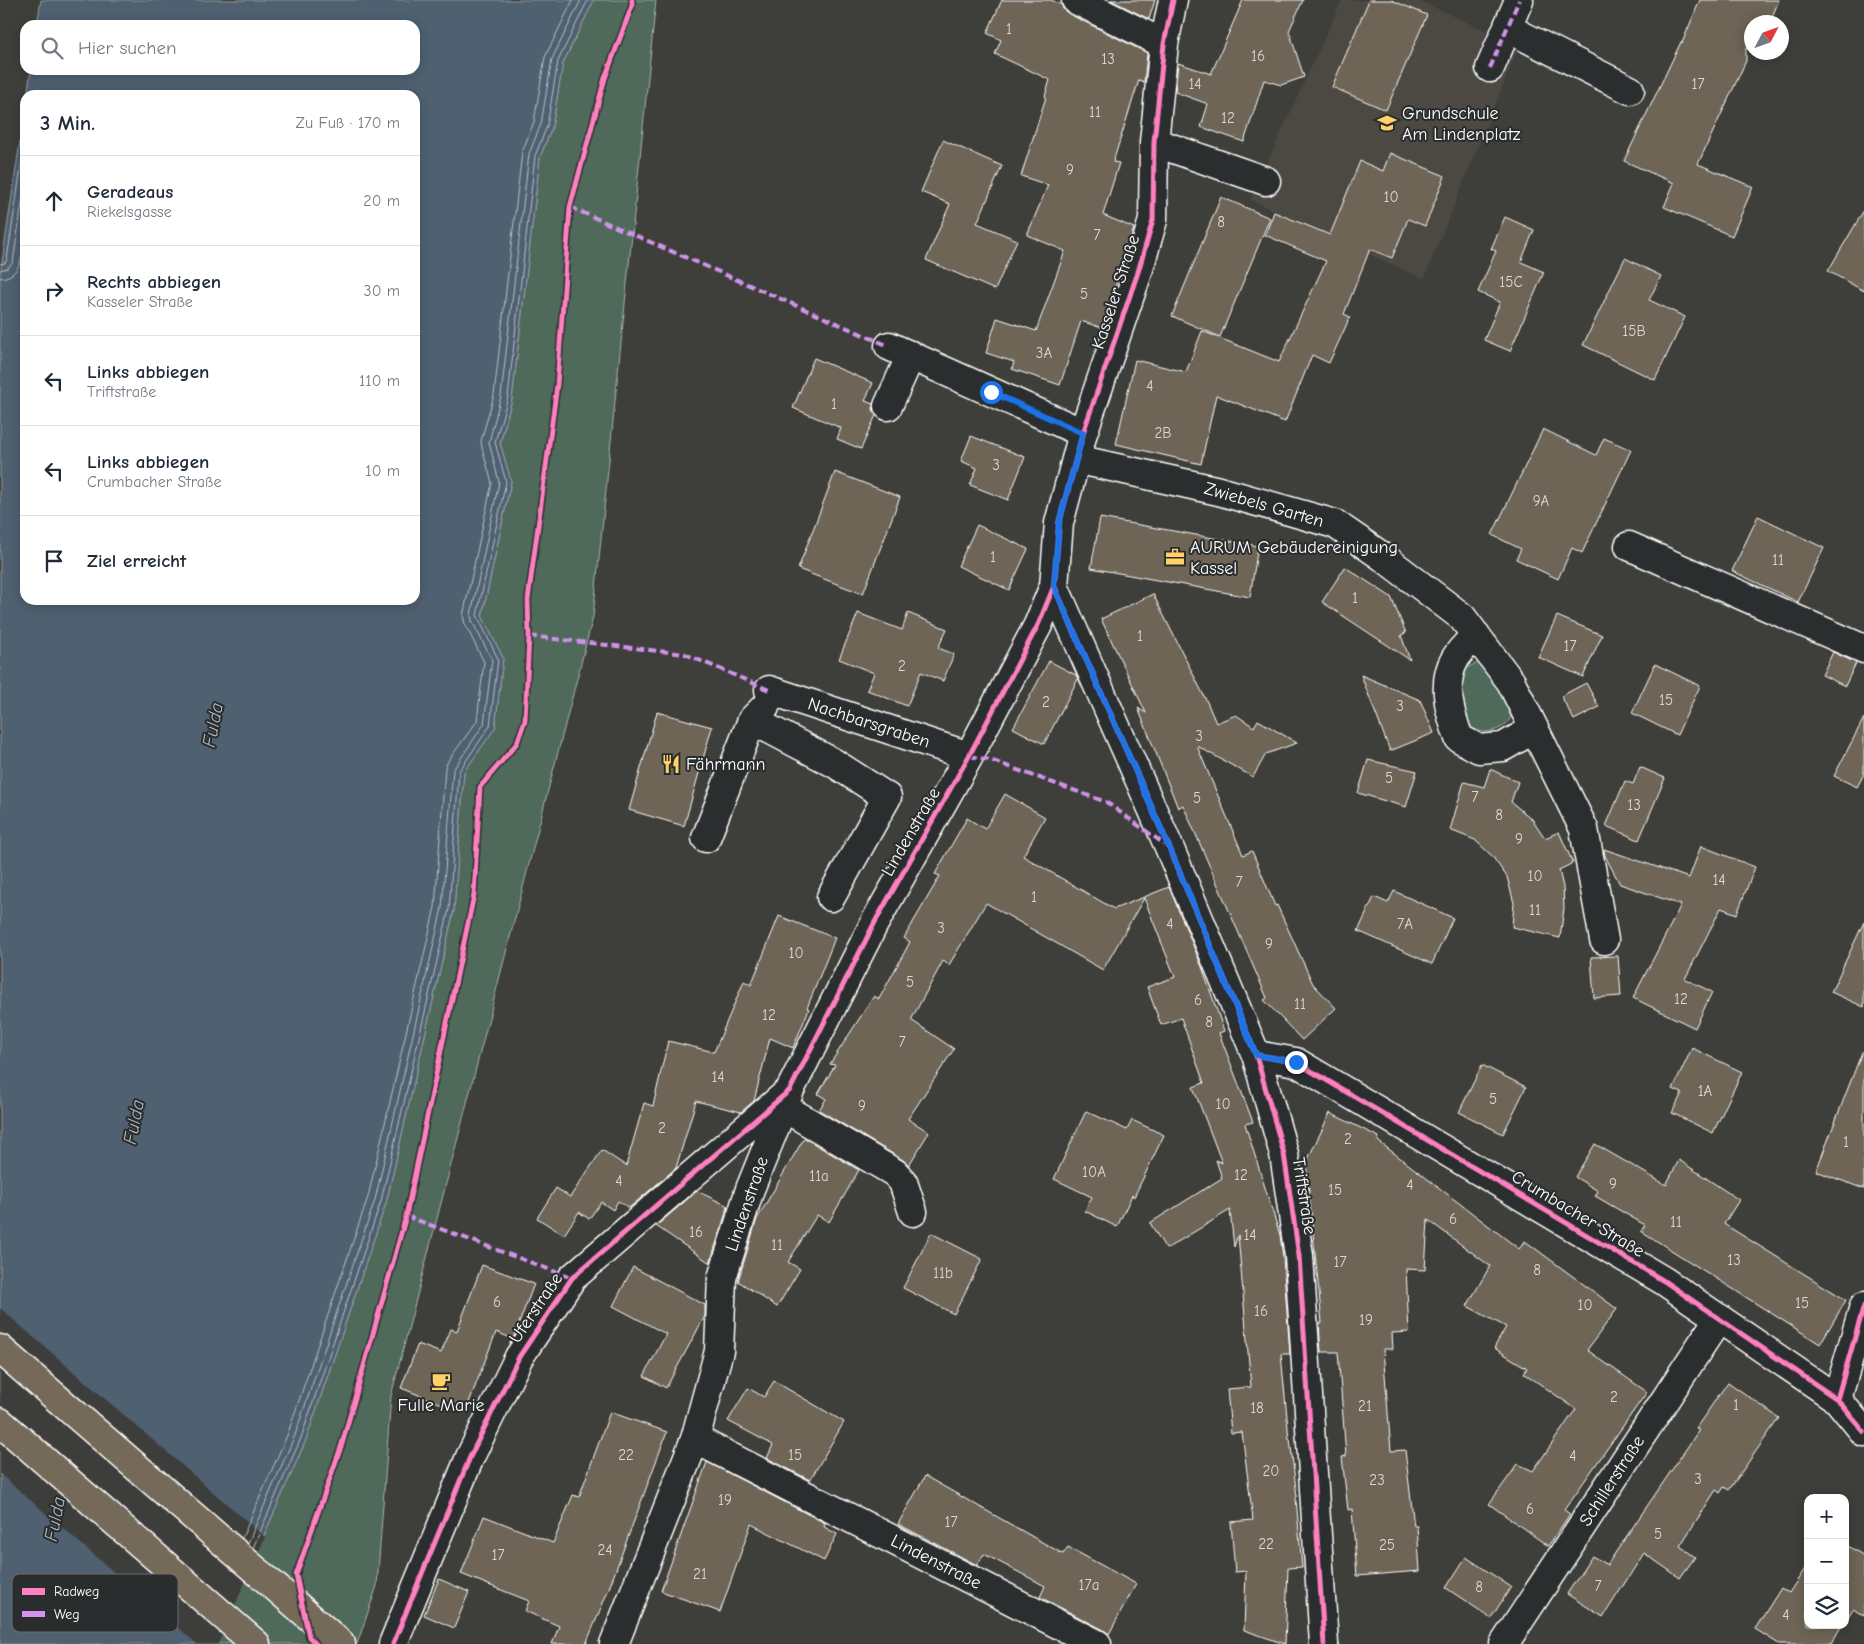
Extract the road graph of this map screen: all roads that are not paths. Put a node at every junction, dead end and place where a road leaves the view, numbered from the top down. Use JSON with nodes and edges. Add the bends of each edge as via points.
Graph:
{"nodes":[{"id":1,"x":1174,"y":0,"type":"edge"},
{"id":2,"x":1519,"y":0,"type":"edge"},
{"id":3,"x":1080,"y":1,"type":"edge"},
{"id":4,"x":1507,"y":28,"type":"junction"},
{"id":5,"x":1164,"y":44,"type":"junction"},
{"id":6,"x":1490,"y":68,"type":"dead end"},
{"id":7,"x":1630,"y":90,"type":"dead end"},
{"id":8,"x":1154,"y":142,"type":"junction"},
{"id":9,"x":1266,"y":181,"type":"dead end"},
{"id":10,"x":888,"y":406,"type":"dead end"},
{"id":11,"x":1083,"y":433,"type":"junction"},
{"id":12,"x":1076,"y":459,"type":"junction"},
{"id":13,"x":1629,"y":546,"type":"dead end"},
{"id":14,"x":1054,"y":586,"type":"junction"},
{"id":15,"x":1476,"y":635,"type":"junction"},
{"id":16,"x":1864,"y":649,"type":"edge"},
{"id":17,"x":752,"y":720,"type":"junction"},
{"id":18,"x":1534,"y":729,"type":"junction"},
{"id":19,"x":969,"y":756,"type":"junction"},
{"id":20,"x":706,"y":838,"type":"dead end"},
{"id":21,"x":831,"y":896,"type":"dead end"},
{"id":22,"x":1604,"y":940,"type":"dead end"},
{"id":23,"x":1256,"y":1055,"type":"junction"},
{"id":24,"x":787,"y":1099,"type":"junction"},
{"id":25,"x":913,"y":1212,"type":"dead end"},
{"id":26,"x":1864,"y":1306,"type":"edge"},
{"id":27,"x":1720,"y":1318,"type":"junction"},
{"id":28,"x":0,"y":1349,"type":"edge"},
{"id":29,"x":1837,"y":1400,"type":"junction"},
{"id":30,"x":0,"y":1422,"type":"edge"},
{"id":31,"x":1864,"y":1432,"type":"edge"},
{"id":32,"x":695,"y":1439,"type":"junction"},
{"id":33,"x":175,"y":1574,"type":"edge"},
{"id":34,"x":178,"y":1576,"type":"edge"},
{"id":35,"x":256,"y":1644,"type":"edge"},
{"id":36,"x":340,"y":1644,"type":"edge"},
{"id":37,"x":393,"y":1644,"type":"edge"},
{"id":38,"x":614,"y":1644,"type":"edge"},
{"id":39,"x":1097,"y":1644,"type":"edge"},
{"id":40,"x":1324,"y":1644,"type":"edge"},
{"id":41,"x":1504,"y":1644,"type":"edge"}],
"edges":[{"from":1,"to":5,"type":"street","name":"Kasseler Straße"},
{"from":2,"to":4,"type":"street"},
{"from":3,"to":5,"type":"street"},
{"from":4,"to":6,"type":"street"},
{"from":4,"to":7,"type":"street"},
{"from":5,"to":8,"type":"street","name":"Kasseler Straße"},
{"from":8,"to":9,"type":"street"},
{"from":8,"to":11,"type":"street","name":"Kasseler Straße","via":[[1153,220]]},
{"from":10,"to":11,"type":"street","via":[[900,351]]},
{"from":11,"to":12,"type":"street","name":"Kasseler Straße"},
{"from":12,"to":14,"type":"street","name":"Kasseler Straße","via":[[1059,523]]},
{"from":12,"to":15,"type":"street","name":"Zwiebels Garten","via":[[1219,491],[1336,524],[1462,617]]},
{"from":13,"to":16,"type":"street"},
{"from":14,"to":19,"type":"street","name":"Lindenstraße","via":[[1038,625]]},
{"from":14,"to":23,"type":"street","name":"Triftstraße"},
{"from":15,"to":18,"type":"street","name":"Zwiebels Garten","via":[[1511,682]]},
{"from":15,"to":18,"type":"street","via":[[1455,658],[1448,677],[1450,715],[1459,738],[1479,749],[1503,746]]},
{"from":17,"to":19,"type":"street","name":"Nachbarsgraben","via":[[773,692]]},
{"from":17,"to":20,"type":"street"},
{"from":17,"to":21,"type":"street","via":[[834,763],[887,797]]},
{"from":18,"to":22,"type":"street","name":"Zwiebels Garten","via":[[1584,829]]},
{"from":19,"to":24,"type":"street","name":"Lindenstraße","via":[[875,922]]},
{"from":23,"to":27,"type":"street","name":"Crumbacher Straße","via":[[1296,1062],[1664,1281]]},
{"from":23,"to":40,"type":"street","name":"Triftstraße","via":[[1284,1154],[1299,1256]]},
{"from":24,"to":25,"type":"street","via":[[896,1173],[903,1182]]},
{"from":24,"to":32,"type":"street","name":"Lindenstraße","via":[[750,1188],[722,1278],[719,1351]]},
{"from":24,"to":37,"type":"street","name":"Uferstraße","via":[[572,1278],[519,1357],[478,1440]]},
{"from":26,"to":29,"type":"street"},
{"from":27,"to":29,"type":"street","name":"Crumbacher Straße"},
{"from":27,"to":41,"type":"street","name":"Schillerstraße"},
{"from":28,"to":36,"type":"highway"},
{"from":29,"to":31,"type":"street","name":"Crumbacher Straße"},
{"from":30,"to":33,"type":"highway"},
{"from":32,"to":38,"type":"street","name":"Lindenstraße"},
{"from":32,"to":39,"type":"street","name":"Lindenstraße"},
{"from":34,"to":35,"type":"highway"}]}
